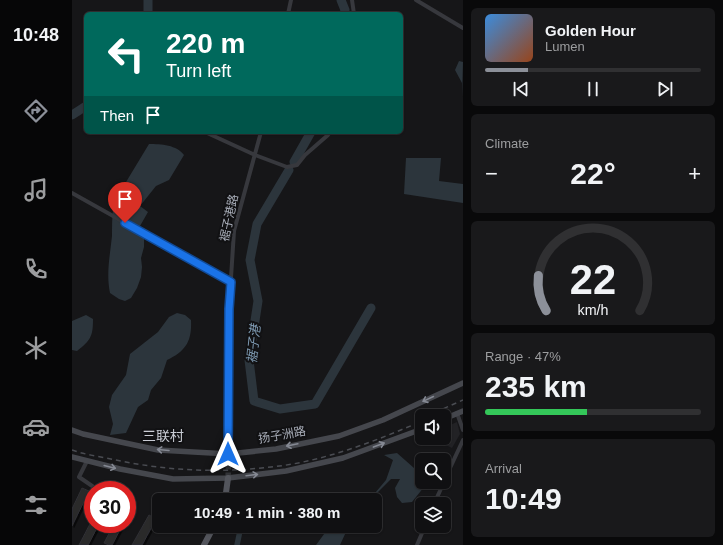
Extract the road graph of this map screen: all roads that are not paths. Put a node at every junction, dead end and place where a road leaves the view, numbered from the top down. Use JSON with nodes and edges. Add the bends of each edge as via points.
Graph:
{"nodes":[{"id":1,"x":291,"y":0,"type":"edge"},
{"id":2,"x":352,"y":0,"type":"edge"},
{"id":3,"x":416,"y":0,"type":"edge"},
{"id":4,"x":288,"y":12,"type":"edge"},
{"id":5,"x":354,"y":12,"type":"edge"},
{"id":6,"x":463,"y":28,"type":"edge"},
{"id":7,"x":208,"y":134,"type":"edge"},
{"id":8,"x":260,"y":134,"type":"edge"},
{"id":9,"x":329,"y":134,"type":"edge"},
{"id":10,"x":255,"y":155,"type":"junction"},
{"id":11,"x":72,"y":193,"type":"edge"},
{"id":12,"x":231,"y":282,"type":"junction"},
{"id":13,"x":463,"y":383,"type":"edge"},
{"id":14,"x":460,"y":412,"type":"edge"},
{"id":15,"x":72,"y":430,"type":"edge"},
{"id":16,"x":463,"y":430,"type":"edge"},
{"id":17,"x":415,"y":432,"type":"edge"},
{"id":18,"x":463,"y":440,"type":"edge"},
{"id":19,"x":228,"y":454,"type":"junction"},
{"id":20,"x":72,"y":457,"type":"edge"},
{"id":21,"x":87,"y":461,"type":"junction"},
{"id":22,"x":451,"y":467,"type":"edge"},
{"id":23,"x":228,"y":478,"type":"junction"},
{"id":24,"x":85,"y":481,"type":"edge"},
{"id":25,"x":226,"y":493,"type":"edge"},
{"id":26,"x":210,"y":533,"type":"edge"},
{"id":27,"x":422,"y":533,"type":"edge"},
{"id":28,"x":204,"y":545,"type":"edge"},
{"id":29,"x":417,"y":545,"type":"edge"}],
"edges":[{"from":1,"to":4,"type":"street"},
{"from":2,"to":5,"type":"street"},
{"from":3,"to":6,"type":"street"},
{"from":7,"to":10,"type":"street"},
{"from":8,"to":10,"type":"street","name":"裾子港路"},
{"from":9,"to":10,"type":"street","via":[[297,165],[287,167]]},
{"from":10,"to":12,"type":"street","name":"裾子港路","via":[[234,231]]},
{"from":11,"to":12,"type":"street"},
{"from":12,"to":19,"type":"street","name":"裾子港路"},
{"from":13,"to":19,"type":"main road","name":"扬子洲路","one_way":true,"via":[[383,420],[339,436],[276,449]]},
{"from":14,"to":16,"type":"street"},
{"from":19,"to":15,"type":"main road","name":"扬子洲路","one_way":true,"via":[[158,450]]},
{"from":23,"to":17,"type":"main road","one_way":true,"via":[[286,470],[343,458]]},
{"from":18,"to":22,"type":"street"},
{"from":20,"to":21,"type":"main road"},
{"from":21,"to":23,"type":"main road","one_way":true,"via":[[173,479]]},
{"from":21,"to":24,"type":"street","via":[[79,477]]},
{"from":23,"to":25,"type":"main road"},
{"from":26,"to":28,"type":"main road"},
{"from":27,"to":29,"type":"street"}]}
